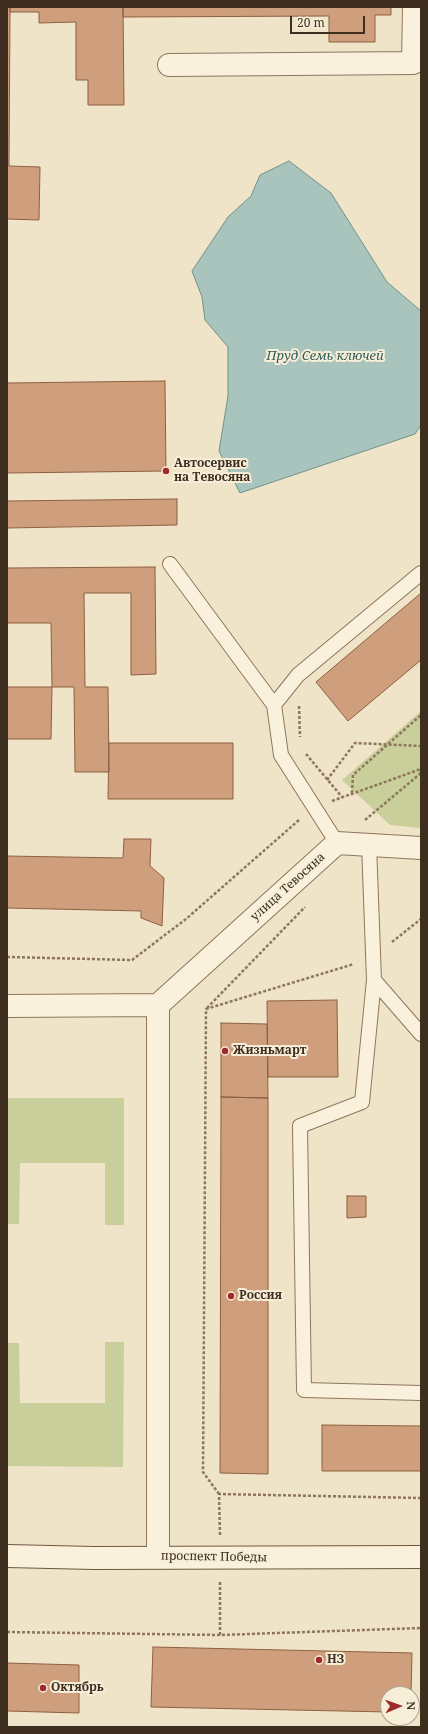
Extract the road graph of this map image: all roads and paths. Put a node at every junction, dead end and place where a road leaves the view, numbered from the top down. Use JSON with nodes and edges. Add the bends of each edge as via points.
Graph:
{"nodes":[{"id":1,"x":414,"y":7,"type":"edge"},
{"id":2,"x":169,"y":65,"type":"dead end"},
{"id":3,"x":170,"y":564,"type":"dead end"},
{"id":4,"x":421,"y":572,"type":"edge"},
{"id":5,"x":298,"y":675,"type":"junction"},
{"id":6,"x":274,"y":705,"type":"junction"},
{"id":7,"x":421,"y":715,"type":"edge"},
{"id":8,"x":300,"y":741,"type":"dead end"},
{"id":9,"x":388,"y":744,"type":"junction"},
{"id":10,"x":421,"y":746,"type":"edge"},
{"id":11,"x":305,"y":753,"type":"dead end"},
{"id":12,"x":421,"y":769,"type":"edge"},
{"id":13,"x":421,"y":773,"type":"edge"},
{"id":14,"x":327,"y":780,"type":"junction"},
{"id":15,"x":352,"y":793,"type":"junction"},
{"id":16,"x":342,"y":797,"type":"junction"},
{"id":17,"x":314,"y":807,"type":"junction"},
{"id":18,"x":338,"y":843,"type":"junction"},
{"id":19,"x":369,"y":844,"type":"junction"},
{"id":20,"x":421,"y":848,"type":"edge"},
{"id":21,"x":305,"y":907,"type":"dead end"},
{"id":22,"x":421,"y":919,"type":"edge"},
{"id":23,"x":7,"y":957,"type":"edge"},
{"id":24,"x":373,"y":958,"type":"junction"},
{"id":25,"x":374,"y":980,"type":"junction"},
{"id":26,"x":158,"y":1005,"type":"junction"},
{"id":27,"x":7,"y":1006,"type":"edge"},
{"id":28,"x":206,"y":1009,"type":"junction"},
{"id":29,"x":421,"y":1034,"type":"edge"},
{"id":30,"x":421,"y":1393,"type":"edge"},
{"id":31,"x":219,"y":1494,"type":"junction"},
{"id":32,"x":421,"y":1498,"type":"edge"},
{"id":33,"x":7,"y":1556,"type":"edge"},
{"id":34,"x":158,"y":1557,"type":"junction"},
{"id":35,"x":421,"y":1557,"type":"edge"},
{"id":36,"x":221,"y":1558,"type":"junction"},
{"id":37,"x":421,"y":1628,"type":"edge"},
{"id":38,"x":7,"y":1632,"type":"edge"},
{"id":39,"x":220,"y":1635,"type":"junction"}],
"edges":[{"from":1,"to":2,"type":"lane","via":[[413,63]]},
{"from":3,"to":6,"type":"lane"},
{"from":4,"to":5,"type":"lane"},
{"from":5,"to":6,"type":"lane"},
{"from":5,"to":8,"type":"path"},
{"from":6,"to":17,"type":"lane","via":[[281,756]]},
{"from":7,"to":9,"type":"path"},
{"from":9,"to":10,"type":"path"},
{"from":9,"to":14,"type":"path","via":[[355,743]]},
{"from":9,"to":15,"type":"path","via":[[353,775]]},
{"from":11,"to":14,"type":"path"},
{"from":12,"to":15,"type":"path"},
{"from":13,"to":18,"type":"path"},
{"from":14,"to":16,"type":"path"},
{"from":15,"to":16,"type":"path"},
{"from":16,"to":17,"type":"path"},
{"from":17,"to":18,"type":"lane"},
{"from":17,"to":23,"type":"path","via":[[186,919],[132,960]]},
{"from":18,"to":19,"type":"street"},
{"from":18,"to":26,"type":"street","name":"улица Тевосяна"},
{"from":19,"to":20,"type":"street"},
{"from":19,"to":24,"type":"lane"},
{"from":21,"to":28,"type":"path"},
{"from":22,"to":24,"type":"path"},
{"from":24,"to":25,"type":"lane"},
{"from":24,"to":28,"type":"path"},
{"from":25,"to":29,"type":"lane"},
{"from":25,"to":30,"type":"lane","via":[[362,1102],[300,1126],[304,1390]]},
{"from":26,"to":27,"type":"street"},
{"from":26,"to":34,"type":"street"},
{"from":28,"to":31,"type":"path","via":[[202,1472]]},
{"from":31,"to":32,"type":"path"},
{"from":31,"to":36,"type":"path"},
{"from":33,"to":34,"type":"street","name":"проспект Победы"},
{"from":34,"to":36,"type":"street","name":"проспект Победы"},
{"from":35,"to":36,"type":"street","name":"проспект Победы"},
{"from":36,"to":39,"type":"path"},
{"from":37,"to":39,"type":"path"},
{"from":38,"to":39,"type":"path"}]}
